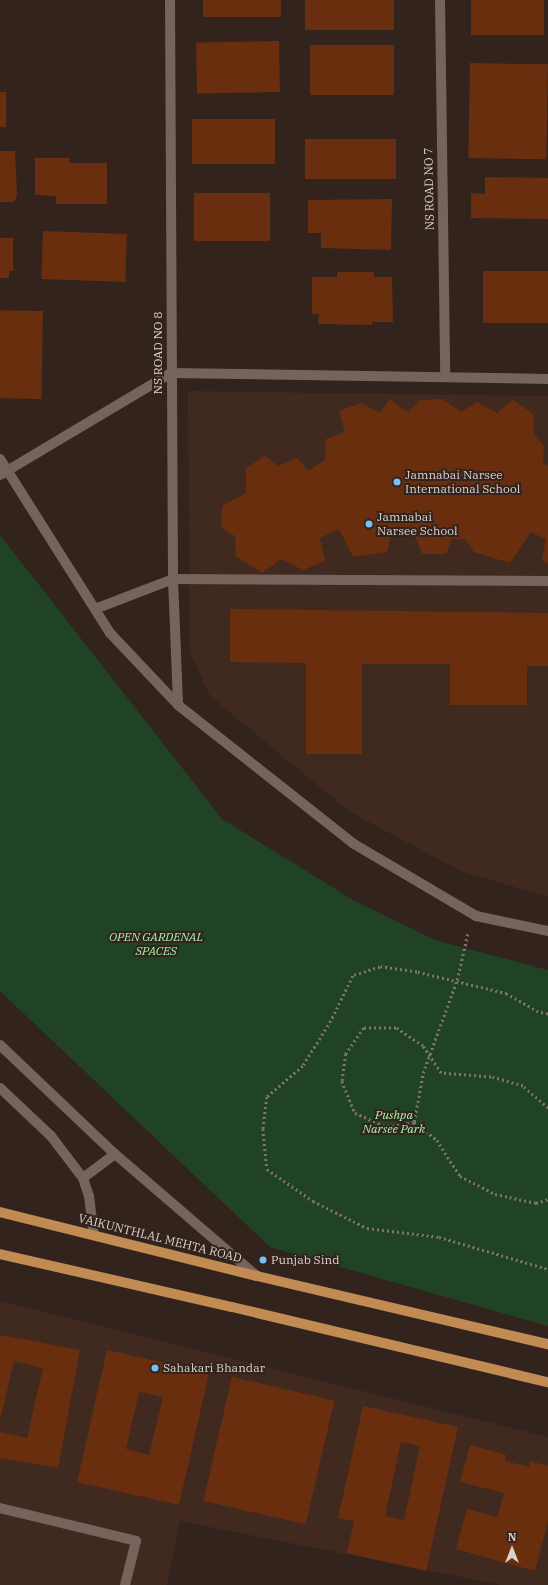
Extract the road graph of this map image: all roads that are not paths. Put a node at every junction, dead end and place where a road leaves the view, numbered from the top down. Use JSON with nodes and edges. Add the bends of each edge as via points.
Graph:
{"nodes":[{"id":1,"x":170,"y":0,"type":"edge"},
{"id":2,"x":440,"y":0,"type":"edge"},
{"id":3,"x":171,"y":373,"type":"junction"},
{"id":4,"x":445,"y":377,"type":"junction"},
{"id":5,"x":548,"y":379,"type":"edge"},
{"id":6,"x":0,"y":459,"type":"edge"},
{"id":7,"x":3,"y":473,"type":"edge"},
{"id":8,"x":173,"y":578,"type":"junction"},
{"id":9,"x":548,"y":581,"type":"edge"},
{"id":10,"x":95,"y":609,"type":"junction"},
{"id":11,"x":178,"y":705,"type":"junction"},
{"id":12,"x":548,"y":931,"type":"edge"},
{"id":13,"x":0,"y":1045,"type":"edge"},
{"id":14,"x":0,"y":1088,"type":"edge"},
{"id":15,"x":115,"y":1154,"type":"junction"},
{"id":16,"x":83,"y":1178,"type":"junction"},
{"id":17,"x":0,"y":1212,"type":"edge"},
{"id":18,"x":94,"y":1235,"type":"junction"},
{"id":19,"x":0,"y":1254,"type":"edge"},
{"id":20,"x":257,"y":1276,"type":"junction"},
{"id":21,"x":548,"y":1344,"type":"edge"},
{"id":22,"x":548,"y":1382,"type":"edge"},
{"id":23,"x":0,"y":1508,"type":"edge"},
{"id":24,"x":125,"y":1585,"type":"edge"}],
"edges":[{"from":1,"to":3,"type":"street","name":"NS ROAD NO 8"},
{"from":2,"to":4,"type":"street","name":"NS ROAD NO 7"},
{"from":3,"to":4,"type":"street"},
{"from":3,"to":7,"type":"street"},
{"from":3,"to":8,"type":"street","name":"NS ROAD NO 8"},
{"from":4,"to":5,"type":"street"},
{"from":6,"to":7,"type":"street"},
{"from":7,"to":10,"type":"street"},
{"from":8,"to":9,"type":"street"},
{"from":8,"to":10,"type":"street"},
{"from":8,"to":11,"type":"street","name":"NS ROAD NO 8"},
{"from":10,"to":11,"type":"street","via":[[110,633]]},
{"from":11,"to":12,"type":"street","via":[[354,844],[476,916]]},
{"from":13,"to":15,"type":"street"},
{"from":14,"to":16,"type":"street","via":[[51,1136]]},
{"from":15,"to":16,"type":"street"},
{"from":15,"to":20,"type":"street"},
{"from":16,"to":18,"type":"street","via":[[89,1196]]},
{"from":17,"to":18,"type":"main road","name":"VAIKUNTHLAL MEHTA ROAD"},
{"from":18,"to":20,"type":"main road","name":"VAIKUNTHLAL MEHTA ROAD"},
{"from":19,"to":22,"type":"main road","via":[[232,1306]]},
{"from":20,"to":21,"type":"main road","name":"VAIKUNTHLAL MEHTA ROAD"},
{"from":23,"to":24,"type":"street","via":[[136,1541]]}]}
